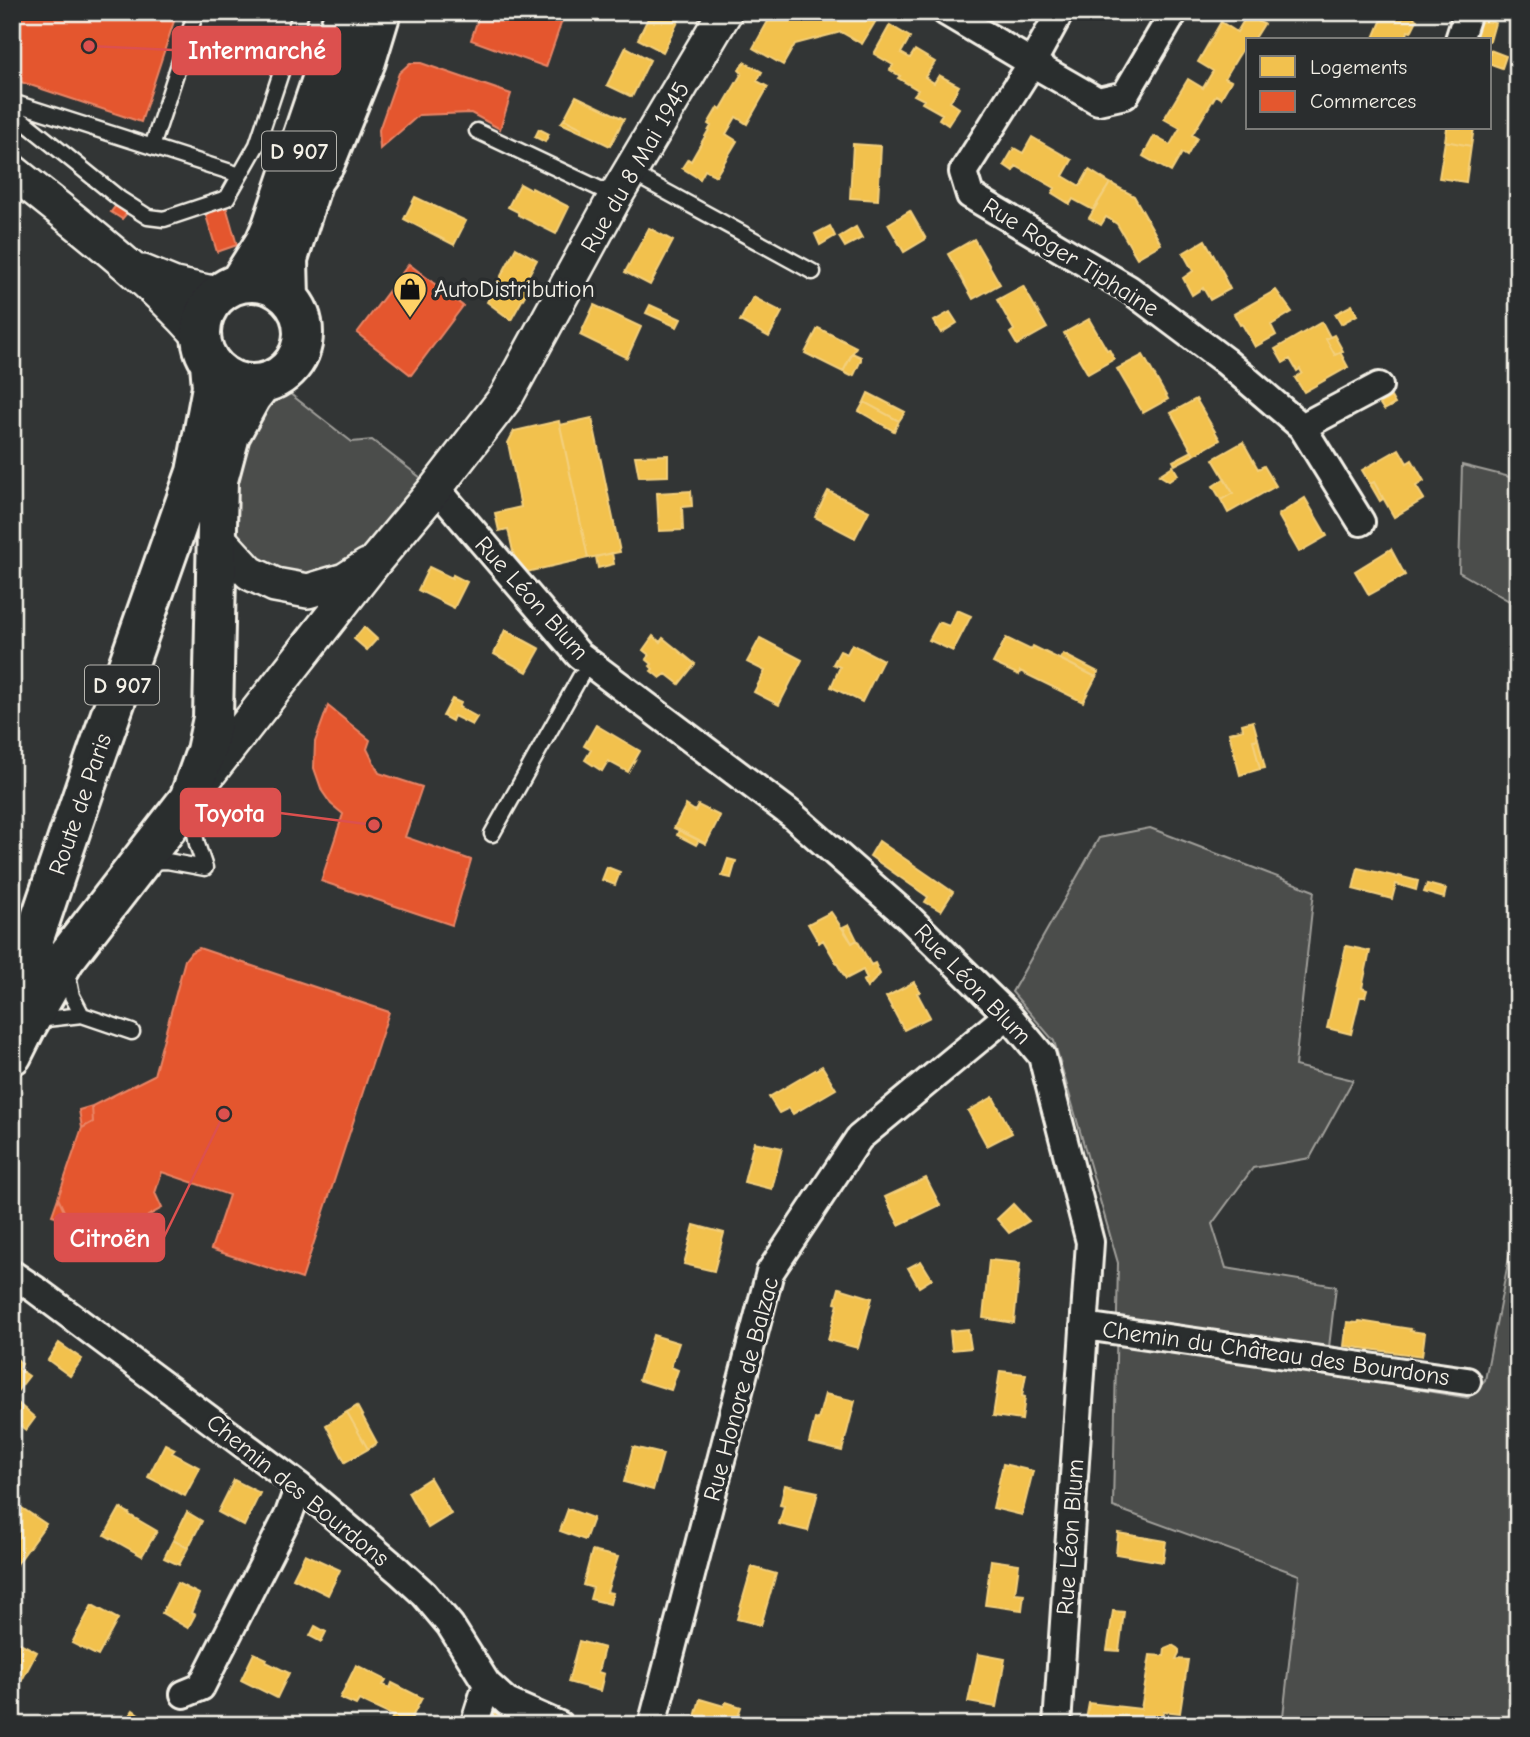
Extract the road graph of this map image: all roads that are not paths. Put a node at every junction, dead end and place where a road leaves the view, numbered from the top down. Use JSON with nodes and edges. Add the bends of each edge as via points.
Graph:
{"nodes":[{"id":1,"x":196,"y":12,"type":"edge"},
{"id":2,"x":301,"y":12,"type":"edge"},
{"id":3,"x":345,"y":12,"type":"edge"},
{"id":4,"x":381,"y":12,"type":"edge"},
{"id":5,"x":725,"y":12,"type":"edge"},
{"id":6,"x":946,"y":12,"type":"edge"},
{"id":7,"x":1060,"y":12,"type":"edge"},
{"id":8,"x":1174,"y":12,"type":"edge"},
{"id":9,"x":1468,"y":12,"type":"edge"},
{"id":10,"x":1460,"y":38,"type":"edge"},
{"id":11,"x":1032,"y":63,"type":"junction"},
{"id":12,"x":12,"y":102,"type":"edge"},
{"id":13,"x":12,"y":112,"type":"edge"},
{"id":14,"x":477,"y":131,"type":"dead end"},
{"id":15,"x":152,"y":147,"type":"junction"},
{"id":16,"x":12,"y":171,"type":"edge"},
{"id":17,"x":240,"y":175,"type":"junction"},
{"id":18,"x":623,"y":184,"type":"junction"},
{"id":19,"x":127,"y":266,"type":"junction"},
{"id":20,"x":813,"y":272,"type":"dead end"},
{"id":21,"x":228,"y":288,"type":"junction"},
{"id":22,"x":289,"y":298,"type":"junction"},
{"id":23,"x":205,"y":350,"type":"junction"},
{"id":24,"x":262,"y":383,"type":"junction"},
{"id":25,"x":1379,"y":386,"type":"dead end"},
{"id":26,"x":1302,"y":427,"type":"junction"},
{"id":27,"x":436,"y":488,"type":"junction"},
{"id":28,"x":1361,"y":522,"type":"dead end"},
{"id":29,"x":217,"y":537,"type":"junction"},
{"id":30,"x":375,"y":561,"type":"junction"},
{"id":31,"x":580,"y":677,"type":"dead end"},
{"id":32,"x":189,"y":799,"type":"junction"},
{"id":33,"x":492,"y":834,"type":"dead end"},
{"id":34,"x":141,"y":862,"type":"junction"},
{"id":35,"x":65,"y":959,"type":"junction"},
{"id":36,"x":82,"y":1015,"type":"junction"},
{"id":37,"x":1008,"y":1015,"type":"junction"},
{"id":38,"x":17,"y":1028,"type":"edge"},
{"id":39,"x":132,"y":1032,"type":"dead end"},
{"id":40,"x":12,"y":1274,"type":"edge"},
{"id":41,"x":1084,"y":1326,"type":"junction"},
{"id":42,"x":1467,"y":1381,"type":"dead end"},
{"id":43,"x":299,"y":1486,"type":"junction"},
{"id":44,"x":487,"y":1684,"type":"junction"},
{"id":45,"x":184,"y":1694,"type":"dead end"},
{"id":46,"x":474,"y":1725,"type":"edge"},
{"id":47,"x":559,"y":1725,"type":"edge"},
{"id":48,"x":652,"y":1725,"type":"edge"},
{"id":49,"x":1057,"y":1725,"type":"edge"}],
"edges":[{"from":1,"to":15,"type":"lane"},
{"from":2,"to":17,"type":"lane","via":[[257,145]]},
{"from":3,"to":21,"type":"main road","number":"D 907","via":[[272,226],[265,242]]},
{"from":4,"to":22,"type":"main road","number":"D 907","via":[[325,163],[313,180],[288,259]]},
{"from":5,"to":18,"type":"street","name":"Rue du 8 Mai 1945"},
{"from":6,"to":11,"type":"street"},
{"from":7,"to":11,"type":"street","name":"Rue Roger Tiphaine"},
{"from":8,"to":11,"type":"street","via":[[1125,95],[1098,101]]},
{"from":9,"to":10,"type":"street"},
{"from":11,"to":26,"type":"street","name":"Rue Roger Tiphaine","via":[[963,172],[970,194],[1129,289],[1225,361]]},
{"from":12,"to":15,"type":"lane"},
{"from":13,"to":17,"type":"lane","via":[[148,217],[164,219],[227,198]]},
{"from":14,"to":18,"type":"lane"},
{"from":15,"to":17,"type":"lane"},
{"from":16,"to":19,"type":"street"},
{"from":18,"to":20,"type":"lane"},
{"from":18,"to":27,"type":"street","name":"Rue du 8 Mai 1945","via":[[506,397]]},
{"from":19,"to":21,"type":"street","via":[[174,285]]},
{"from":19,"to":23,"type":"street","via":[[188,322]]},
{"from":21,"to":22,"type":"main road","via":[[253,281],[266,283]]},
{"from":21,"to":23,"type":"main road","via":[[208,306],[202,321]]},
{"from":22,"to":24,"type":"main road","via":[[299,312],[301,346],[282,374]]},
{"from":23,"to":24,"type":"main road","via":[[220,373],[233,381]]},
{"from":23,"to":38,"type":"main road","name":"Route de Paris","number":"D 907","via":[[212,387],[196,472],[86,785]]},
{"from":24,"to":29,"type":"main road","via":[[230,435],[218,480]]},
{"from":25,"to":26,"type":"street"},
{"from":26,"to":28,"type":"street","name":"Rue Roger Tiphaine"},
{"from":27,"to":30,"type":"street","name":"Rue du 8 Mai 1945"},
{"from":27,"to":37,"type":"street","name":"Rue Léon Blum","via":[[579,655],[791,814],[908,917]]},
{"from":29,"to":30,"type":"street","via":[[250,573],[275,585],[308,591],[345,580]]},
{"from":29,"to":32,"type":"main road","via":[[213,718]]},
{"from":30,"to":32,"type":"street"},
{"from":31,"to":33,"type":"lane"},
{"from":32,"to":34,"type":"main road"},
{"from":32,"to":34,"type":"lane","via":[[205,868]]},
{"from":34,"to":35,"type":"main road"},
{"from":35,"to":36,"type":"lane","via":[[72,996]]},
{"from":35,"to":38,"type":"main road"},
{"from":36,"to":38,"type":"lane"},
{"from":36,"to":39,"type":"lane"},
{"from":37,"to":41,"type":"street","name":"Rue Léon Blum","via":[[1042,1056],[1090,1242]]},
{"from":37,"to":48,"type":"street","name":"Rue Honore de Balzac","via":[[859,1138],[770,1272]]},
{"from":40,"to":43,"type":"street","name":"Chemin des Bourdons"},
{"from":41,"to":42,"type":"street","name":"Chemin du Château des Bourdons"},
{"from":41,"to":49,"type":"street","name":"Rue Léon Blum"},
{"from":43,"to":44,"type":"street","name":"Chemin des Bourdons","via":[[424,1594],[450,1625]]},
{"from":43,"to":45,"type":"street","via":[[201,1686]]},
{"from":44,"to":46,"type":"street"},
{"from":44,"to":47,"type":"street","name":"Chemin des Bourdons","via":[[507,1702]]}]}
